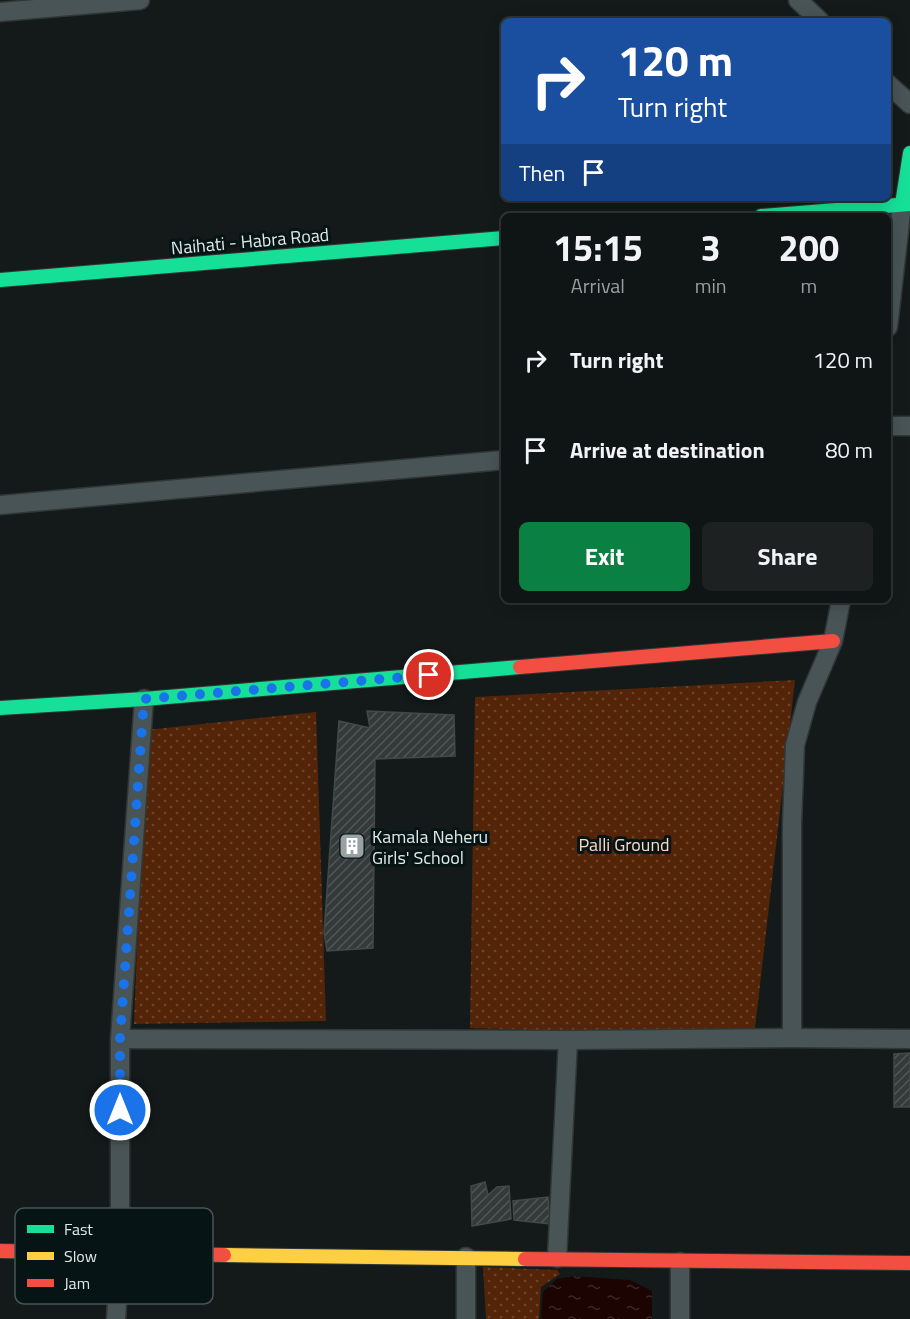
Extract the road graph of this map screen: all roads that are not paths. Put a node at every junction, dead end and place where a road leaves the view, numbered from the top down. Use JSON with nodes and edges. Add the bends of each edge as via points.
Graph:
{"nodes":[{"id":1,"x":140,"y":0,"type":"edge"},
{"id":2,"x":798,"y":0,"type":"edge"},
{"id":3,"x":0,"y":12,"type":"edge"},
{"id":4,"x":817,"y":18,"type":"edge"},
{"id":5,"x":891,"y":87,"type":"edge"},
{"id":6,"x":910,"y":104,"type":"edge"},
{"id":7,"x":910,"y":153,"type":"edge"},
{"id":8,"x":906,"y":204,"type":"edge"},
{"id":9,"x":797,"y":213,"type":"edge"},
{"id":10,"x":501,"y":238,"type":"edge"},
{"id":11,"x":0,"y":280,"type":"edge"},
{"id":12,"x":891,"y":306,"type":"edge"},
{"id":13,"x":891,"y":426,"type":"edge"},
{"id":14,"x":910,"y":426,"type":"edge"},
{"id":15,"x":501,"y":460,"type":"edge"},
{"id":16,"x":0,"y":505,"type":"edge"},
{"id":17,"x":840,"y":603,"type":"edge"},
{"id":18,"x":833,"y":641,"type":"junction"},
{"id":19,"x":144,"y":699,"type":"junction"},
{"id":20,"x":0,"y":708,"type":"edge"},
{"id":21,"x":792,"y":1038,"type":"junction"},
{"id":22,"x":120,"y":1039,"type":"junction"},
{"id":23,"x":910,"y":1039,"type":"edge"},
{"id":24,"x":568,"y":1040,"type":"junction"},
{"id":25,"x":120,"y":1208,"type":"edge"},
{"id":26,"x":0,"y":1251,"type":"edge"},
{"id":27,"x":15,"y":1251,"type":"edge"},
{"id":28,"x":213,"y":1255,"type":"edge"},
{"id":29,"x":466,"y":1257,"type":"junction"},
{"id":30,"x":557,"y":1258,"type":"junction"},
{"id":31,"x":680,"y":1262,"type":"junction"},
{"id":32,"x":910,"y":1263,"type":"edge"},
{"id":33,"x":117,"y":1304,"type":"edge"},
{"id":34,"x":116,"y":1319,"type":"edge"},
{"id":35,"x":466,"y":1319,"type":"edge"},
{"id":36,"x":680,"y":1319,"type":"edge"}],
"edges":[{"from":1,"to":3,"type":"street"},
{"from":2,"to":4,"type":"street"},
{"from":5,"to":6,"type":"street"},
{"from":7,"to":8,"type":"street"},
{"from":8,"to":9,"type":"street"},
{"from":8,"to":12,"type":"street"},
{"from":10,"to":11,"type":"street","name":"Naihati - Habra Road"},
{"from":13,"to":14,"type":"street"},
{"from":15,"to":16,"type":"street"},
{"from":17,"to":18,"type":"street"},
{"from":18,"to":19,"type":"street"},
{"from":18,"to":21,"type":"street","via":[[807,702],[795,745]]},
{"from":19,"to":20,"type":"street"},
{"from":19,"to":22,"type":"street"},
{"from":21,"to":23,"type":"street"},
{"from":21,"to":24,"type":"street"},
{"from":22,"to":24,"type":"street"},
{"from":22,"to":25,"type":"street"},
{"from":24,"to":30,"type":"street"},
{"from":26,"to":27,"type":"street"},
{"from":28,"to":29,"type":"street"},
{"from":29,"to":30,"type":"street"},
{"from":29,"to":35,"type":"street"},
{"from":30,"to":31,"type":"street"},
{"from":31,"to":32,"type":"street"},
{"from":31,"to":36,"type":"street"},
{"from":33,"to":34,"type":"street"}]}
